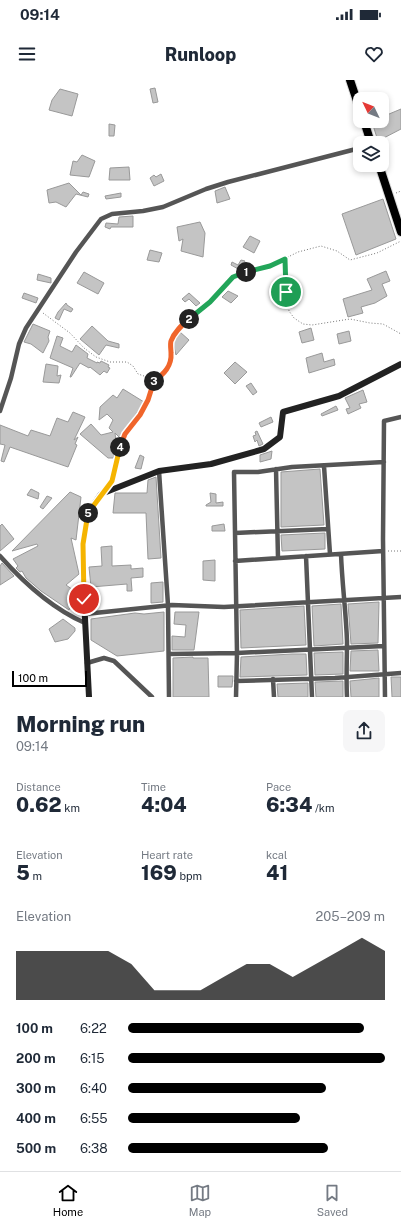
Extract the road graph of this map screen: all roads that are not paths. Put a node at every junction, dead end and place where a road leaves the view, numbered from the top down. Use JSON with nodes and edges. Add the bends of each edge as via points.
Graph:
{"nodes":[{"id":1,"x":350,"y":80,"type":"edge"},
{"id":2,"x":354,"y":92,"type":"edge"},
{"id":3,"x":353,"y":150,"type":"edge"},
{"id":4,"x":381,"y":172,"type":"edge"},
{"id":5,"x":401,"y":232,"type":"edge"},
{"id":6,"x":401,"y":364,"type":"edge"},
{"id":7,"x":0,"y":411,"type":"edge"},
{"id":8,"x":401,"y":417,"type":"edge"},
{"id":9,"x":384,"y":462,"type":"junction"},
{"id":10,"x":324,"y":466,"type":"junction"},
{"id":11,"x":276,"y":469,"type":"junction"},
{"id":12,"x":159,"y":471,"type":"junction"},
{"id":13,"x":328,"y":529,"type":"junction"},
{"id":14,"x":277,"y":531,"type":"junction"},
{"id":15,"x":235,"y":533,"type":"junction"},
{"id":16,"x":383,"y":551,"type":"junction"},
{"id":17,"x":330,"y":554,"type":"junction"},
{"id":18,"x":341,"y":554,"type":"junction"},
{"id":19,"x":0,"y":556,"type":"edge"},
{"id":20,"x":306,"y":556,"type":"junction"},
{"id":21,"x":278,"y":558,"type":"junction"},
{"id":22,"x":235,"y":561,"type":"junction"},
{"id":23,"x":401,"y":597,"type":"edge"},
{"id":24,"x":384,"y":598,"type":"junction"},
{"id":25,"x":344,"y":600,"type":"junction"},
{"id":26,"x":308,"y":602,"type":"junction"},
{"id":27,"x":168,"y":605,"type":"junction"},
{"id":28,"x":237,"y":606,"type":"junction"},
{"id":29,"x":85,"y":614,"type":"junction"},
{"id":30,"x":85,"y":623,"type":"junction"},
{"id":31,"x":384,"y":646,"type":"junction"},
{"id":32,"x":347,"y":648,"type":"junction"},
{"id":33,"x":310,"y":650,"type":"junction"},
{"id":34,"x":237,"y":653,"type":"junction"},
{"id":35,"x":168,"y":654,"type":"junction"},
{"id":36,"x":87,"y":663,"type":"junction"},
{"id":37,"x":401,"y":673,"type":"edge"},
{"id":38,"x":384,"y":674,"type":"junction"},
{"id":39,"x":346,"y":677,"type":"junction"},
{"id":40,"x":311,"y":678,"type":"junction"},
{"id":41,"x":273,"y":679,"type":"junction"},
{"id":42,"x":236,"y":681,"type":"junction"},
{"id":43,"x":88,"y":697,"type":"edge"},
{"id":44,"x":152,"y":697,"type":"edge"},
{"id":45,"x":169,"y":697,"type":"edge"},
{"id":46,"x":236,"y":697,"type":"edge"},
{"id":47,"x":274,"y":697,"type":"edge"},
{"id":48,"x":312,"y":697,"type":"edge"},
{"id":49,"x":347,"y":697,"type":"edge"},
{"id":50,"x":384,"y":697,"type":"edge"}],
"edges":[{"from":1,"to":2,"type":"highway"},
{"from":3,"to":7,"type":"street","via":[[222,183],[163,207],[105,216],[92,230],[37,309],[22,336]]},
{"from":4,"to":5,"type":"highway"},
{"from":6,"to":12,"type":"street","via":[[339,396],[283,412],[280,437],[264,449],[211,464]]},
{"from":8,"to":9,"type":"street","via":[[384,421]]},
{"from":9,"to":10,"type":"street"},
{"from":9,"to":16,"type":"street"},
{"from":10,"to":11,"type":"street"},
{"from":10,"to":13,"type":"street"},
{"from":11,"to":14,"type":"street"},
{"from":11,"to":15,"type":"street","via":[[234,472]]},
{"from":12,"to":27,"type":"street"},
{"from":12,"to":29,"type":"street","via":[[101,494],[88,513],[83,544]]},
{"from":13,"to":14,"type":"street"},
{"from":13,"to":17,"type":"street"},
{"from":14,"to":15,"type":"street"},
{"from":14,"to":21,"type":"street"},
{"from":15,"to":22,"type":"street"},
{"from":16,"to":18,"type":"street"},
{"from":16,"to":24,"type":"street"},
{"from":17,"to":18,"type":"street"},
{"from":17,"to":20,"type":"street"},
{"from":18,"to":25,"type":"street"},
{"from":19,"to":30,"type":"street","via":[[42,596],[71,617]]},
{"from":20,"to":21,"type":"street"},
{"from":20,"to":26,"type":"street"},
{"from":21,"to":22,"type":"street"},
{"from":22,"to":28,"type":"street"},
{"from":23,"to":24,"type":"street"},
{"from":24,"to":25,"type":"street"},
{"from":24,"to":31,"type":"street"},
{"from":25,"to":26,"type":"street"},
{"from":25,"to":32,"type":"street"},
{"from":26,"to":28,"type":"street"},
{"from":26,"to":33,"type":"street"},
{"from":27,"to":28,"type":"street"},
{"from":27,"to":29,"type":"street"},
{"from":27,"to":35,"type":"street"},
{"from":28,"to":34,"type":"street"},
{"from":29,"to":30,"type":"street"},
{"from":30,"to":36,"type":"street"},
{"from":31,"to":32,"type":"street"},
{"from":31,"to":38,"type":"street"},
{"from":32,"to":33,"type":"street"},
{"from":32,"to":39,"type":"street"},
{"from":33,"to":34,"type":"street"},
{"from":33,"to":40,"type":"street"},
{"from":34,"to":35,"type":"street"},
{"from":34,"to":42,"type":"street"},
{"from":35,"to":45,"type":"street"},
{"from":36,"to":43,"type":"street"},
{"from":36,"to":44,"type":"street","via":[[104,658],[114,661]]},
{"from":37,"to":38,"type":"street"},
{"from":38,"to":39,"type":"street"},
{"from":38,"to":50,"type":"street"},
{"from":39,"to":40,"type":"street"},
{"from":39,"to":49,"type":"street"},
{"from":40,"to":41,"type":"street"},
{"from":40,"to":48,"type":"street"},
{"from":41,"to":42,"type":"street"},
{"from":41,"to":47,"type":"street"},
{"from":42,"to":46,"type":"street"}]}
